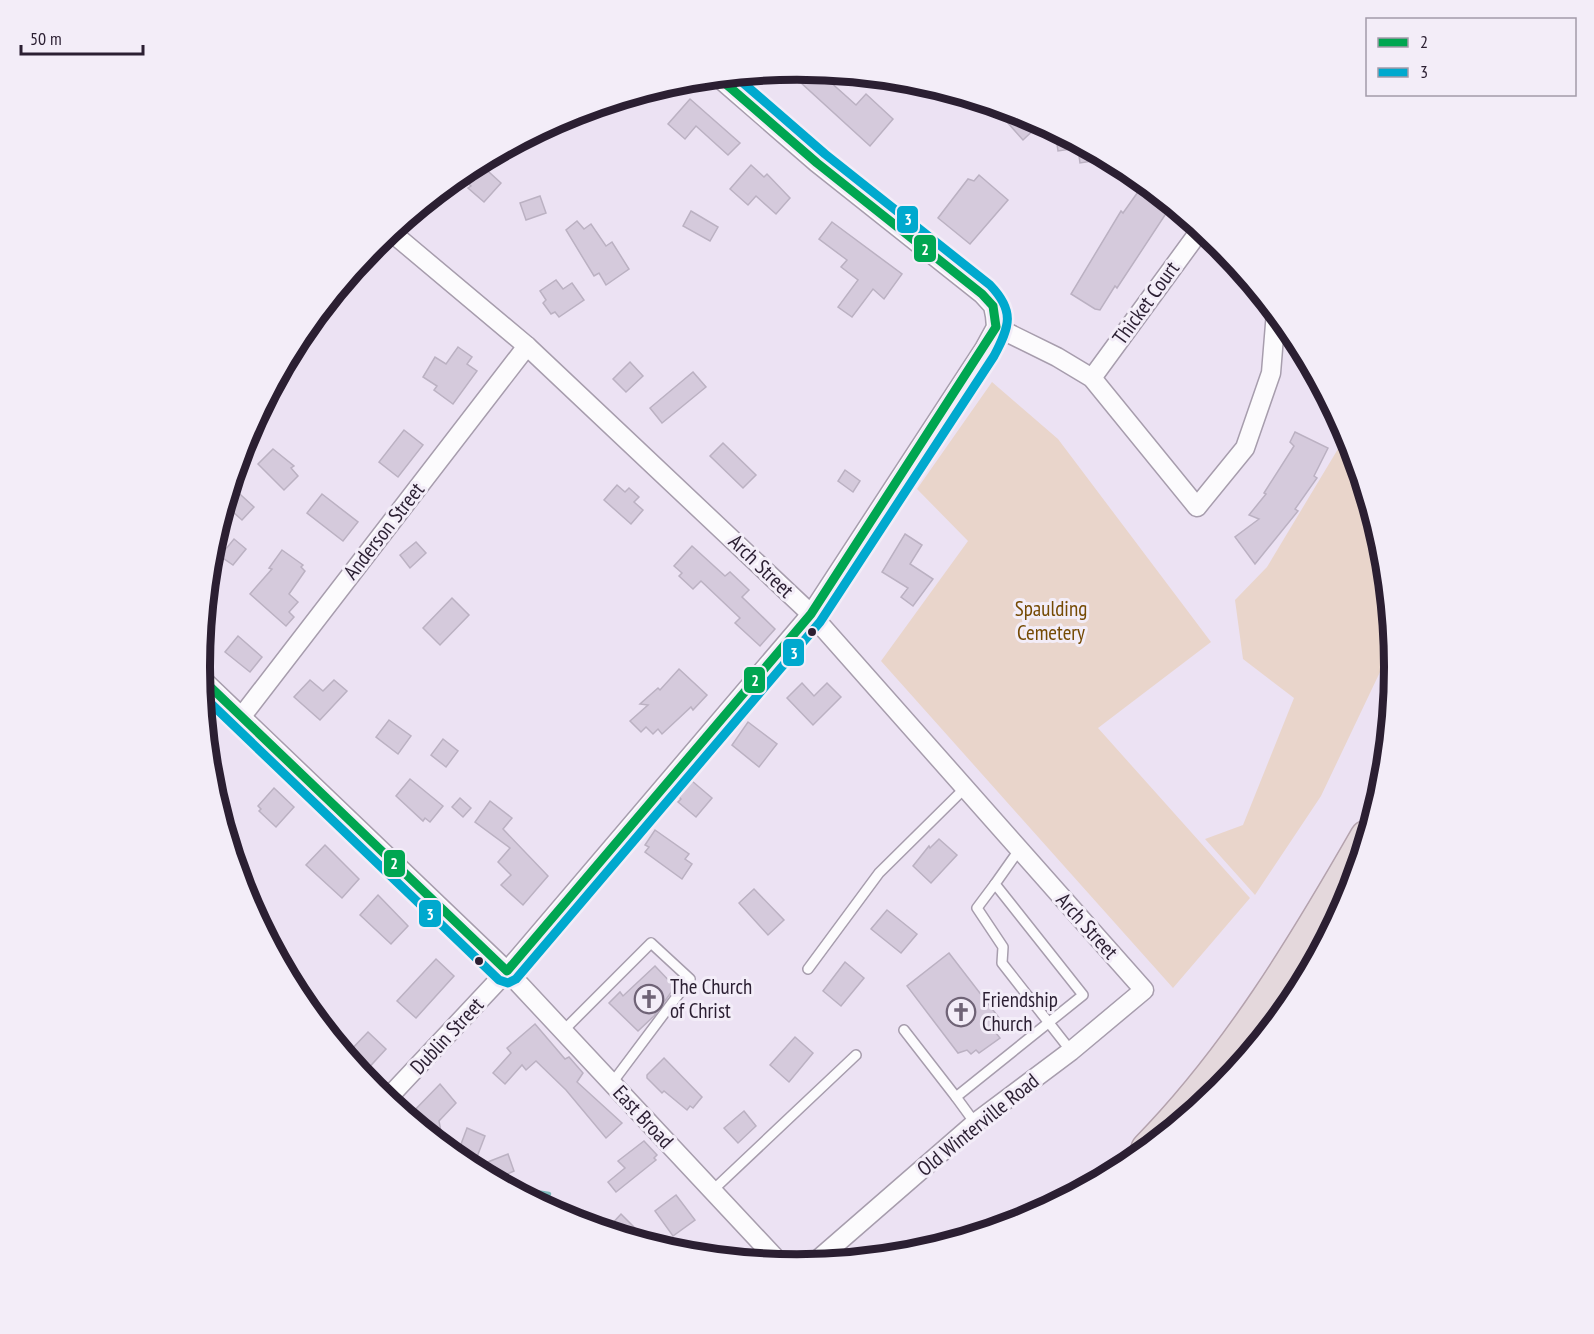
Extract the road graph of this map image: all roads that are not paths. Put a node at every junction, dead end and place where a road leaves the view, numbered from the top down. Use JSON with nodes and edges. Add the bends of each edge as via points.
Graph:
{"nodes":[{"id":1,"x":726,"y":84,"type":"edge"},
{"id":2,"x":1196,"y":236,"type":"edge"},
{"id":3,"x":397,"y":237,"type":"edge"},
{"id":4,"x":1275,"y":326,"type":"edge"},
{"id":5,"x":996,"y":327,"type":"junction"},
{"id":6,"x":527,"y":346,"type":"junction"},
{"id":7,"x":1092,"y":378,"type":"junction"},
{"id":8,"x":811,"y":614,"type":"junction"},
{"id":9,"x":210,"y":686,"type":"edge"},
{"id":10,"x":242,"y":716,"type":"junction"},
{"id":11,"x":965,"y":788,"type":"junction"},
{"id":12,"x":1019,"y":850,"type":"junction"},
{"id":13,"x":1348,"y":871,"type":"edge"},
{"id":14,"x":995,"y":884,"type":"junction"},
{"id":15,"x":808,"y":969,"type":"dead end"},
{"id":16,"x":507,"y":971,"type":"junction"},
{"id":17,"x":1144,"y":990,"type":"joint"},
{"id":18,"x":1048,"y":1024,"type":"junction"},
{"id":19,"x":904,"y":1030,"type":"dead end"},
{"id":20,"x":563,"y":1031,"type":"junction"},
{"id":21,"x":1071,"y":1051,"type":"junction"},
{"id":22,"x":856,"y":1055,"type":"dead end"},
{"id":23,"x":612,"y":1083,"type":"junction"},
{"id":24,"x":393,"y":1093,"type":"edge"},
{"id":25,"x":957,"y":1096,"type":"junction"},
{"id":26,"x":1183,"y":1110,"type":"edge"},
{"id":27,"x":975,"y":1123,"type":"junction"},
{"id":28,"x":712,"y":1191,"type":"junction"},
{"id":29,"x":771,"y":1253,"type":"edge"},
{"id":30,"x":825,"y":1253,"type":"edge"}],
"edges":[{"from":1,"to":5,"type":"street","via":[[825,170],[982,294],[993,306]]},
{"from":2,"to":7,"type":"street","name":"Thicket Court"},
{"from":3,"to":6,"type":"street","name":"Arch Street"},
{"from":4,"to":7,"type":"street","via":[[1271,373],[1245,448],[1197,507]]},
{"from":5,"to":7,"type":"street"},
{"from":5,"to":8,"type":"street","name":"Dublin Street"},
{"from":6,"to":8,"type":"street","name":"Arch Street"},
{"from":6,"to":10,"type":"street","name":"Anderson Street"},
{"from":8,"to":11,"type":"street","name":"Arch Street"},
{"from":8,"to":16,"type":"street","name":"Dublin Street"},
{"from":9,"to":10,"type":"street","name":"East Broad"},
{"from":10,"to":16,"type":"street","name":"East Broad"},
{"from":11,"to":12,"type":"street","name":"Arch Street"},
{"from":11,"to":15,"type":"lane","via":[[879,873]]},
{"from":12,"to":14,"type":"lane"},
{"from":12,"to":17,"type":"street","name":"Arch Street"},
{"from":13,"to":26,"type":"highway","via":[[1269,998]]},
{"from":14,"to":18,"type":"lane","via":[[977,908],[1003,947],[1002,963]]},
{"from":14,"to":18,"type":"lane","via":[[1083,995]]},
{"from":16,"to":20,"type":"street","name":"East Broad"},
{"from":16,"to":24,"type":"street","name":"Dublin Street"},
{"from":17,"to":21,"type":"street","name":"Old Winterville Road"},
{"from":18,"to":21,"type":"lane"},
{"from":18,"to":25,"type":"lane"},
{"from":19,"to":25,"type":"lane"},
{"from":20,"to":23,"type":"street","name":"East Broad"},
{"from":20,"to":23,"type":"lane","via":[[651,943],[690,979]]},
{"from":21,"to":27,"type":"street","name":"Old Winterville Road"},
{"from":22,"to":28,"type":"lane"},
{"from":23,"to":28,"type":"street","name":"East Broad"},
{"from":25,"to":27,"type":"lane"},
{"from":27,"to":30,"type":"street","name":"Old Winterville Road"},
{"from":28,"to":29,"type":"street","name":"East Broad"}]}
